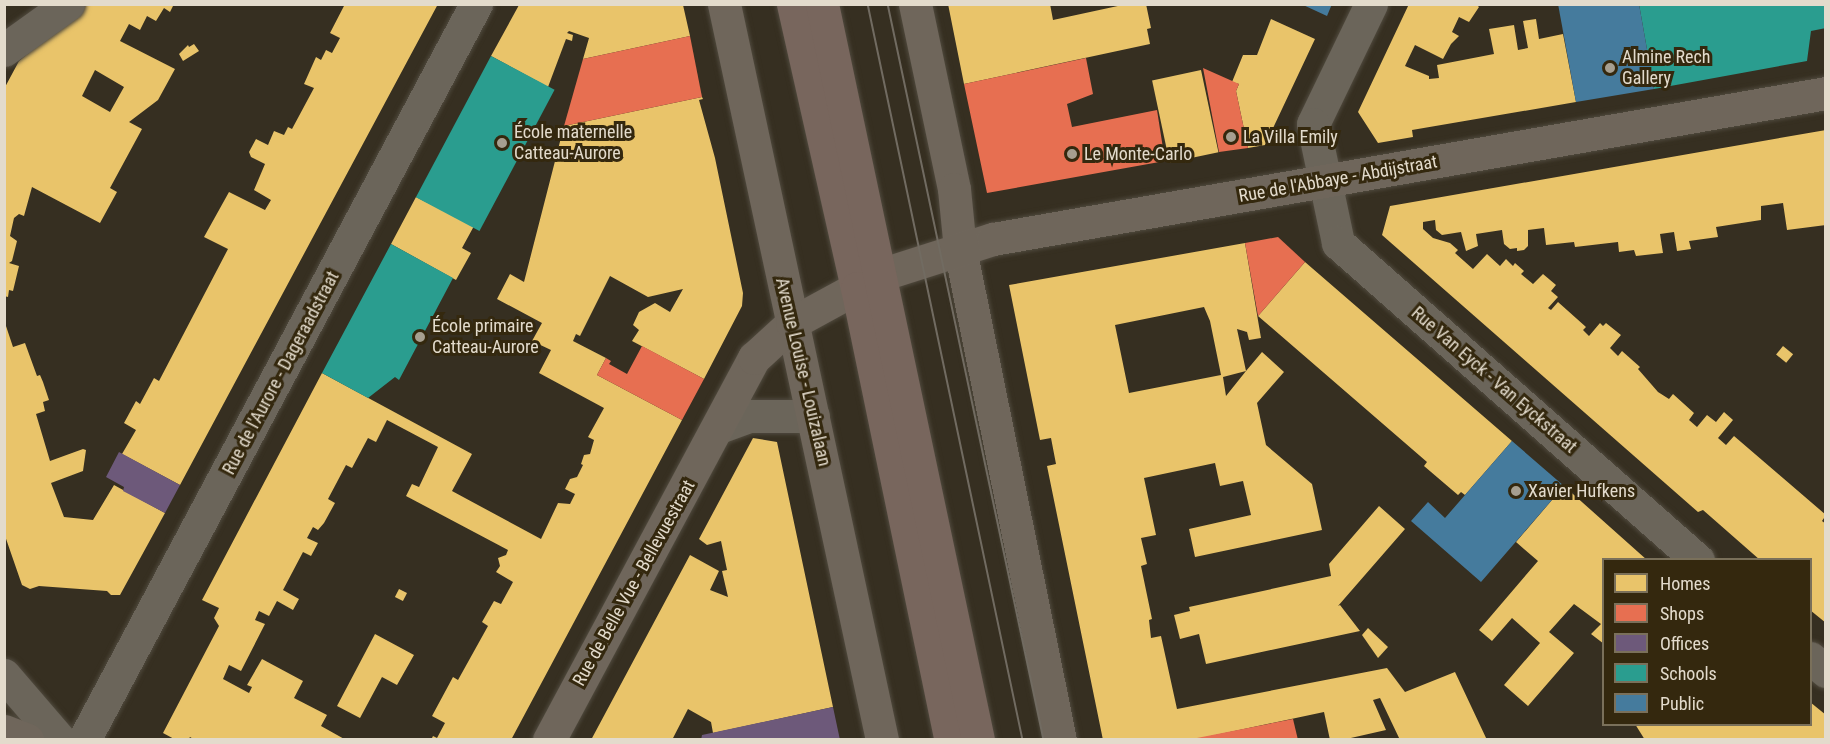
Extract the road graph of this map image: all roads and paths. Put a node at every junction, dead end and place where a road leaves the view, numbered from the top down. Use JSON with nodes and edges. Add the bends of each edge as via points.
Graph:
{"nodes":[{"id":1,"x":68,"y":4,"type":"edge"},
{"id":2,"x":476,"y":4,"type":"edge"},
{"id":3,"x":724,"y":4,"type":"edge"},
{"id":4,"x":793,"y":4,"type":"edge"},
{"id":5,"x":822,"y":4,"type":"edge"},
{"id":6,"x":915,"y":4,"type":"edge"},
{"id":7,"x":1371,"y":4,"type":"edge"},
{"id":8,"x":4,"y":50,"type":"edge"},
{"id":9,"x":1826,"y":93,"type":"edge"},
{"id":10,"x":1324,"y":181,"type":"junction"},
{"id":11,"x":960,"y":249,"type":"junction"},
{"id":12,"x":869,"y":281,"type":"junction"},
{"id":13,"x":792,"y":323,"type":"junction"},
{"id":14,"x":813,"y":416,"type":"junction"},
{"id":15,"x":719,"y":427,"type":"junction"},
{"id":16,"x":1696,"y":558,"type":"edge"},
{"id":17,"x":1812,"y":660,"type":"edge"},
{"id":18,"x":1826,"y":671,"type":"edge"},
{"id":19,"x":4,"y":675,"type":"edge"},
{"id":20,"x":4,"y":731,"type":"edge"},
{"id":21,"x":27,"y":740,"type":"edge"},
{"id":22,"x":60,"y":740,"type":"edge"},
{"id":23,"x":84,"y":740,"type":"edge"},
{"id":24,"x":549,"y":740,"type":"edge"},
{"id":25,"x":882,"y":740,"type":"edge"},
{"id":26,"x":951,"y":740,"type":"edge"},
{"id":27,"x":978,"y":740,"type":"edge"},
{"id":28,"x":1060,"y":740,"type":"edge"}],
"edges":[{"from":1,"to":8,"type":"street"},
{"from":2,"to":23,"type":"street","name":"Rue de l'Aurore - Dageraadstraat"},
{"from":3,"to":13,"type":"street","name":"Avenue Louise - Louizalaan"},
{"from":4,"to":12,"type":"highway"},
{"from":5,"to":12,"type":"highway"},
{"from":6,"to":11,"type":"street","via":[[954,189]]},
{"from":7,"to":10,"type":"street","name":"Rue Van Eyck - Van Eyckstraat","via":[[1313,124]]},
{"from":9,"to":10,"type":"street","name":"Rue de l'Abbaye - Abdijstraat"},
{"from":10,"to":11,"type":"street","name":"Rue de l'Abbaye - Abdijstraat","via":[[1006,237]]},
{"from":10,"to":16,"type":"street","name":"Rue Van Eyck - Van Eyckstraat","via":[[1338,243]]},
{"from":11,"to":12,"type":"street","name":"Rue de l'Abbaye - Abdijstraat"},
{"from":11,"to":28,"type":"street"},
{"from":12,"to":13,"type":"street","name":"Rue de Belle Vue - Bellevuestraat"},
{"from":12,"to":26,"type":"highway"},
{"from":12,"to":27,"type":"highway"},
{"from":13,"to":14,"type":"street","name":"Avenue Louise - Louizalaan"},
{"from":13,"to":15,"type":"street","name":"Rue de Belle Vue - Bellevuestraat","via":[[754,358]]},
{"from":14,"to":15,"type":"street","via":[[749,416]]},
{"from":14,"to":25,"type":"street","name":"Avenue Louise - Louizalaan"},
{"from":15,"to":24,"type":"street","name":"Rue de Belle Vue - Bellevuestraat"},
{"from":17,"to":18,"type":"street"},
{"from":19,"to":22,"type":"street"},
{"from":20,"to":21,"type":"street"}]}
